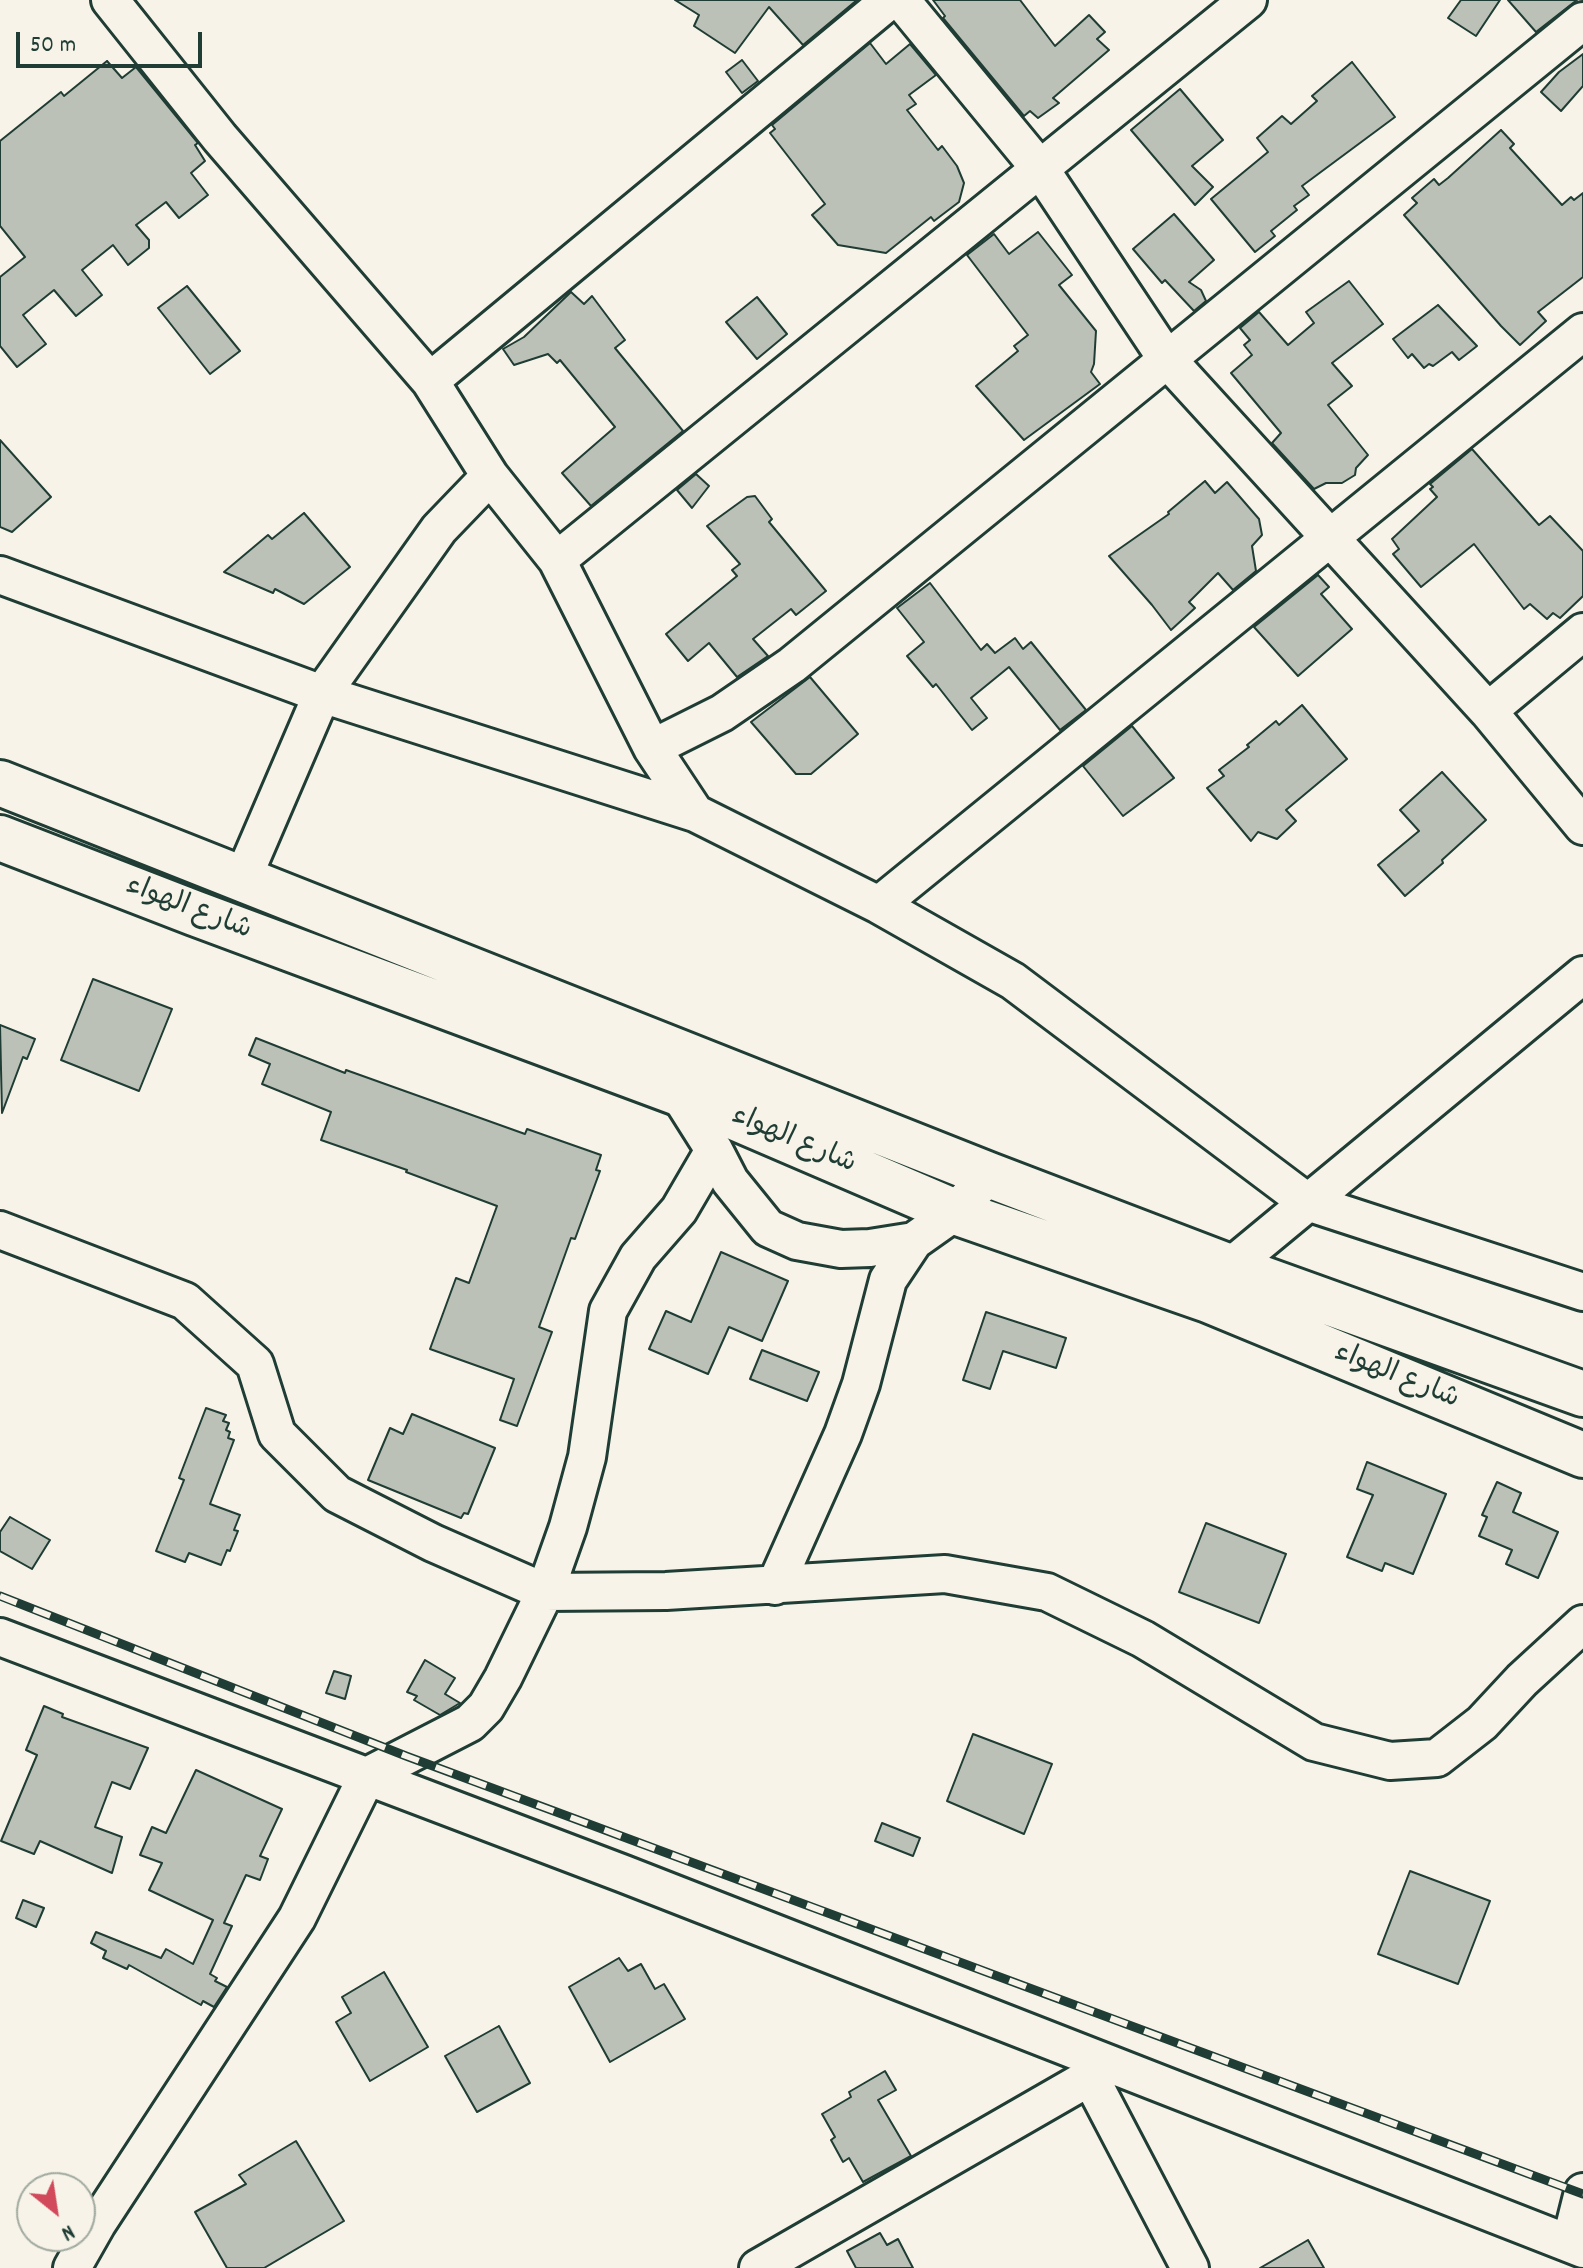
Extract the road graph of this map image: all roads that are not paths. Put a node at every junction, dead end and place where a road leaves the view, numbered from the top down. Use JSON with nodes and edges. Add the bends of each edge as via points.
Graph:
{"nodes":[{"id":1,"x":110,"y":0,"type":"edge"},
{"id":2,"x":890,"y":0,"type":"edge"},
{"id":3,"x":901,"y":0,"type":"edge"},
{"id":4,"x":1248,"y":0,"type":"edge"},
{"id":5,"x":1583,"y":21,"type":"edge"},
{"id":6,"x":1041,"y":170,"type":"junction"},
{"id":7,"x":1583,"y":332,"type":"edge"},
{"id":8,"x":1166,"y":358,"type":"junction"},
{"id":9,"x":430,"y":381,"type":"junction"},
{"id":10,"x":490,"y":476,"type":"junction"},
{"id":11,"x":1331,"y":537,"type":"junction"},
{"id":12,"x":557,"y":560,"type":"junction"},
{"id":13,"x":0,"y":575,"type":"edge"},
{"id":14,"x":1583,"y":632,"type":"edge"},
{"id":15,"x":322,"y":694,"type":"junction"},
{"id":16,"x":1488,"y":711,"type":"junction"},
{"id":17,"x":652,"y":748,"type":"junction"},
{"id":18,"x":0,"y":783,"type":"edge"},
{"id":19,"x":695,"y":813,"type":"junction"},
{"id":20,"x":1583,"y":826,"type":"edge"},
{"id":21,"x":0,"y":838,"type":"edge"},
{"id":22,"x":242,"y":880,"type":"junction"},
{"id":23,"x":879,"y":905,"type":"junction"},
{"id":24,"x":1583,"y":975,"type":"edge"},
{"id":25,"x":677,"y":1050,"type":"junction"},
{"id":26,"x":678,"y":1093,"type":"junction"},
{"id":27,"x":714,"y":1150,"type":"junction"},
{"id":28,"x":989,"y":1175,"type":"junction"},
{"id":29,"x":1307,"y":1202,"type":"junction"},
{"id":30,"x":955,"y":1212,"type":"junction"},
{"id":31,"x":0,"y":1230,"type":"edge"},
{"id":32,"x":914,"y":1241,"type":"junction"},
{"id":33,"x":1230,"y":1267,"type":"junction"},
{"id":34,"x":1579,"y":1286,"type":"edge"},
{"id":35,"x":1583,"y":1394,"type":"edge"},
{"id":36,"x":1583,"y":1455,"type":"edge"},
{"id":37,"x":775,"y":1586,"type":"junction"},
{"id":38,"x":545,"y":1592,"type":"junction"},
{"id":39,"x":1583,"y":1624,"type":"edge"},
{"id":40,"x":0,"y":1637,"type":"edge"},
{"id":41,"x":367,"y":1776,"type":"junction"},
{"id":42,"x":1100,"y":2071,"type":"junction"},
{"id":43,"x":1583,"y":2192,"type":"edge"},
{"id":44,"x":1576,"y":2246,"type":"edge"},
{"id":45,"x":72,"y":2268,"type":"edge"},
{"id":46,"x":758,"y":2268,"type":"edge"},
{"id":47,"x":1190,"y":2268,"type":"edge"}],
"edges":[{"from":1,"to":9,"type":"street","via":[[220,138]]},
{"from":2,"to":9,"type":"street"},
{"from":3,"to":6,"type":"street"},
{"from":4,"to":6,"type":"street"},
{"from":5,"to":8,"type":"street"},
{"from":6,"to":8,"type":"street"},
{"from":6,"to":12,"type":"street"},
{"from":7,"to":11,"type":"street"},
{"from":8,"to":11,"type":"street"},
{"from":8,"to":17,"type":"street","via":[[792,665],[722,713]]},
{"from":9,"to":10,"type":"street"},
{"from":10,"to":12,"type":"street"},
{"from":10,"to":15,"type":"street","via":[[439,529]]},
{"from":11,"to":16,"type":"street"},
{"from":11,"to":23,"type":"street"},
{"from":12,"to":17,"type":"street"},
{"from":13,"to":15,"type":"street"},
{"from":14,"to":16,"type":"street"},
{"from":15,"to":19,"type":"street"},
{"from":15,"to":22,"type":"street"},
{"from":16,"to":20,"type":"street"},
{"from":17,"to":19,"type":"street"},
{"from":18,"to":22,"type":"main road","name":"شارع الهواء"},
{"from":19,"to":23,"type":"street"},
{"from":21,"to":26,"type":"main road","name":"شارع الهواء"},
{"from":22,"to":25,"type":"main road","name":"شارع الهواء"},
{"from":23,"to":29,"type":"street","via":[[1013,981]]},
{"from":24,"to":29,"type":"street"},
{"from":25,"to":26,"type":"street"},
{"from":25,"to":28,"type":"main road","name":"شارع الهواء"},
{"from":26,"to":27,"type":"street"},
{"from":26,"to":30,"type":"main road","name":"شارع الهواء"},
{"from":27,"to":32,"type":"street","via":[[730,1181],[768,1228],[797,1241],[841,1249]]},
{"from":27,"to":38,"type":"street","via":[[679,1210],[638,1257],[608,1311],[587,1457]]},
{"from":28,"to":30,"type":"street"},
{"from":28,"to":33,"type":"main road","name":"شارع الهواء"},
{"from":29,"to":33,"type":"street"},
{"from":29,"to":34,"type":"street"},
{"from":30,"to":32,"type":"street"},
{"from":30,"to":36,"type":"main road","name":"شارع الهواء","via":[[1208,1300]]},
{"from":31,"to":38,"type":"street","via":[[185,1301],[255,1364],[277,1434],[337,1494]]},
{"from":32,"to":37,"type":"street","via":[[888,1280],[843,1434]]},
{"from":33,"to":35,"type":"main road","name":"شارع الهواء"},
{"from":37,"to":38,"type":"street"},
{"from":37,"to":39,"type":"street","via":[[945,1574],[1047,1592],[1143,1639],[1314,1742],[1390,1761],[1437,1758],[1482,1723]]},
{"from":38,"to":41,"type":"street","via":[[486,1707],[470,1723]]},
{"from":40,"to":41,"type":"street"},
{"from":41,"to":42,"type":"street","via":[[624,1874]]},
{"from":41,"to":45,"type":"street","via":[[297,1918]]},
{"from":42,"to":44,"type":"street"},
{"from":42,"to":46,"type":"street"},
{"from":42,"to":47,"type":"street"},
{"from":43,"to":44,"type":"street"}]}
